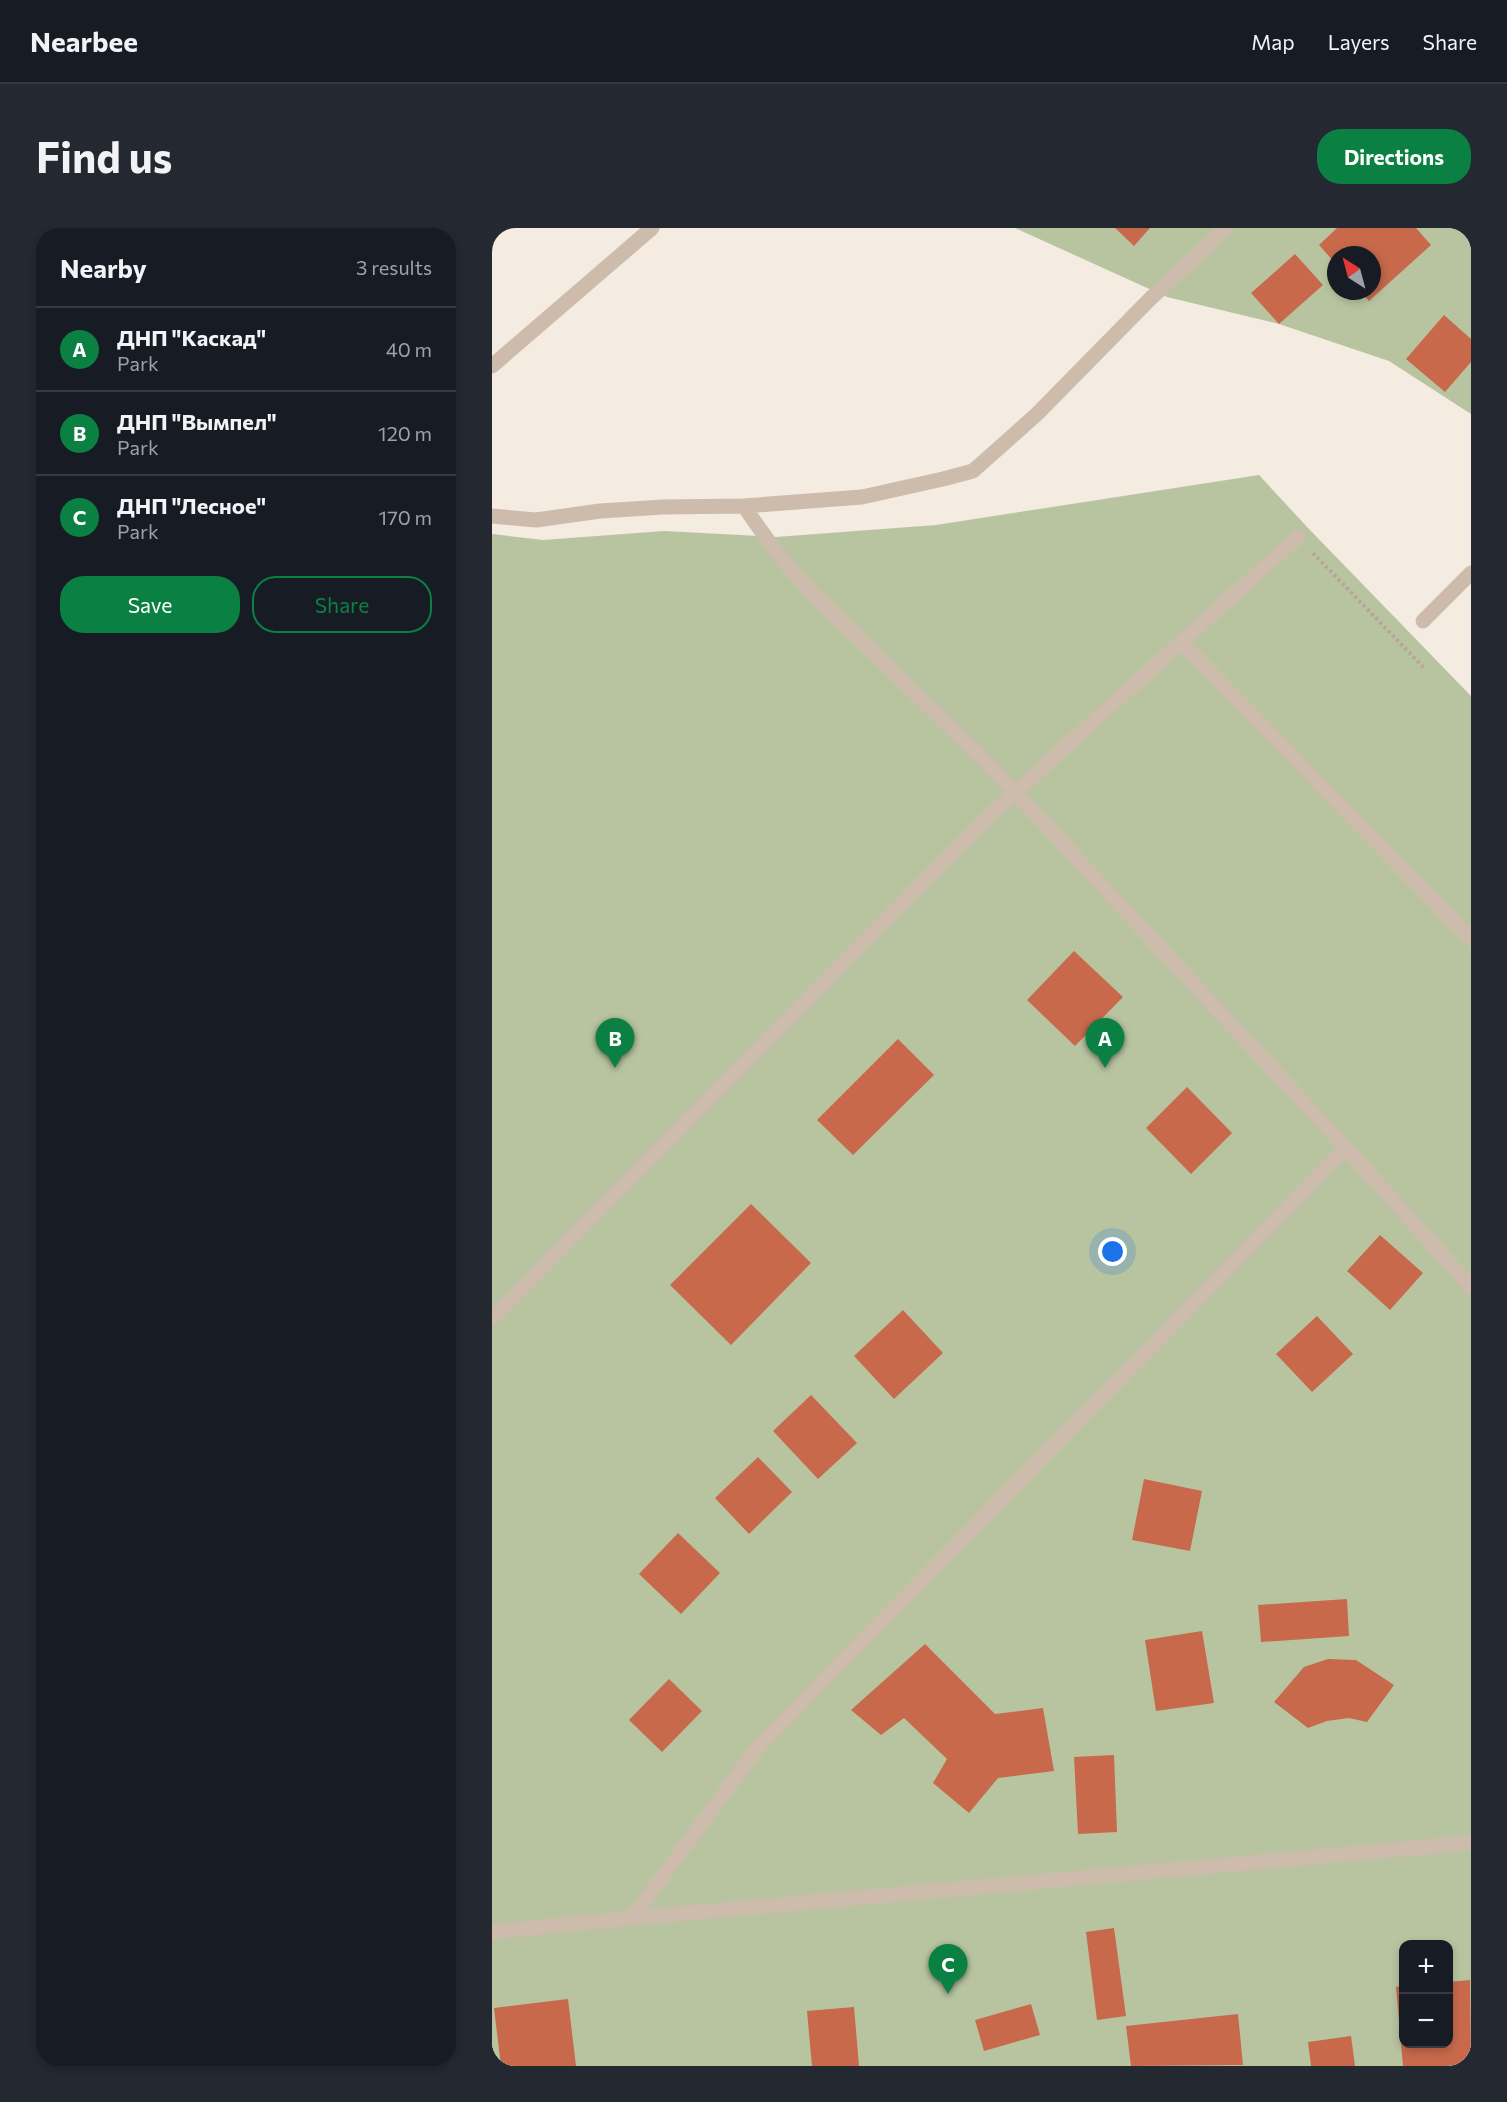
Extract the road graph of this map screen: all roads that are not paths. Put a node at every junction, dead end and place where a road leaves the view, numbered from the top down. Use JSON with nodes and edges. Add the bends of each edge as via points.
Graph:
{"nodes":[{"id":1,"x":652,"y":228,"type":"edge"},
{"id":2,"x":1226,"y":228,"type":"edge"},
{"id":3,"x":492,"y":366,"type":"edge"},
{"id":4,"x":744,"y":506,"type":"junction"},
{"id":5,"x":492,"y":516,"type":"edge"},
{"id":6,"x":1298,"y":537,"type":"road end"},
{"id":7,"x":1471,"y":573,"type":"edge"},
{"id":8,"x":1423,"y":621,"type":"dead end"},
{"id":9,"x":1182,"y":642,"type":"junction"},
{"id":10,"x":1016,"y":793,"type":"junction"},
{"id":11,"x":1471,"y":939,"type":"edge"},
{"id":12,"x":1346,"y":1148,"type":"junction"},
{"id":13,"x":1471,"y":1287,"type":"edge"},
{"id":14,"x":492,"y":1318,"type":"edge"},
{"id":15,"x":1471,"y":1844,"type":"edge"},
{"id":16,"x":632,"y":1918,"type":"junction"},
{"id":17,"x":492,"y":1932,"type":"edge"}],
"edges":[{"from":1,"to":3,"type":"street"},
{"from":2,"to":4,"type":"street","via":[[1037,414],[973,471],[862,497]]},
{"from":4,"to":5,"type":"street","via":[[600,511],[536,520]]},
{"from":4,"to":10,"type":"street","via":[[788,568]]},
{"from":6,"to":9,"type":"street"},
{"from":7,"to":8,"type":"street"},
{"from":9,"to":10,"type":"street"},
{"from":9,"to":11,"type":"street"},
{"from":10,"to":12,"type":"street"},
{"from":10,"to":14,"type":"street"},
{"from":12,"to":13,"type":"street"},
{"from":12,"to":16,"type":"street","via":[[759,1746]]},
{"from":15,"to":16,"type":"street"},
{"from":16,"to":17,"type":"street"}]}
